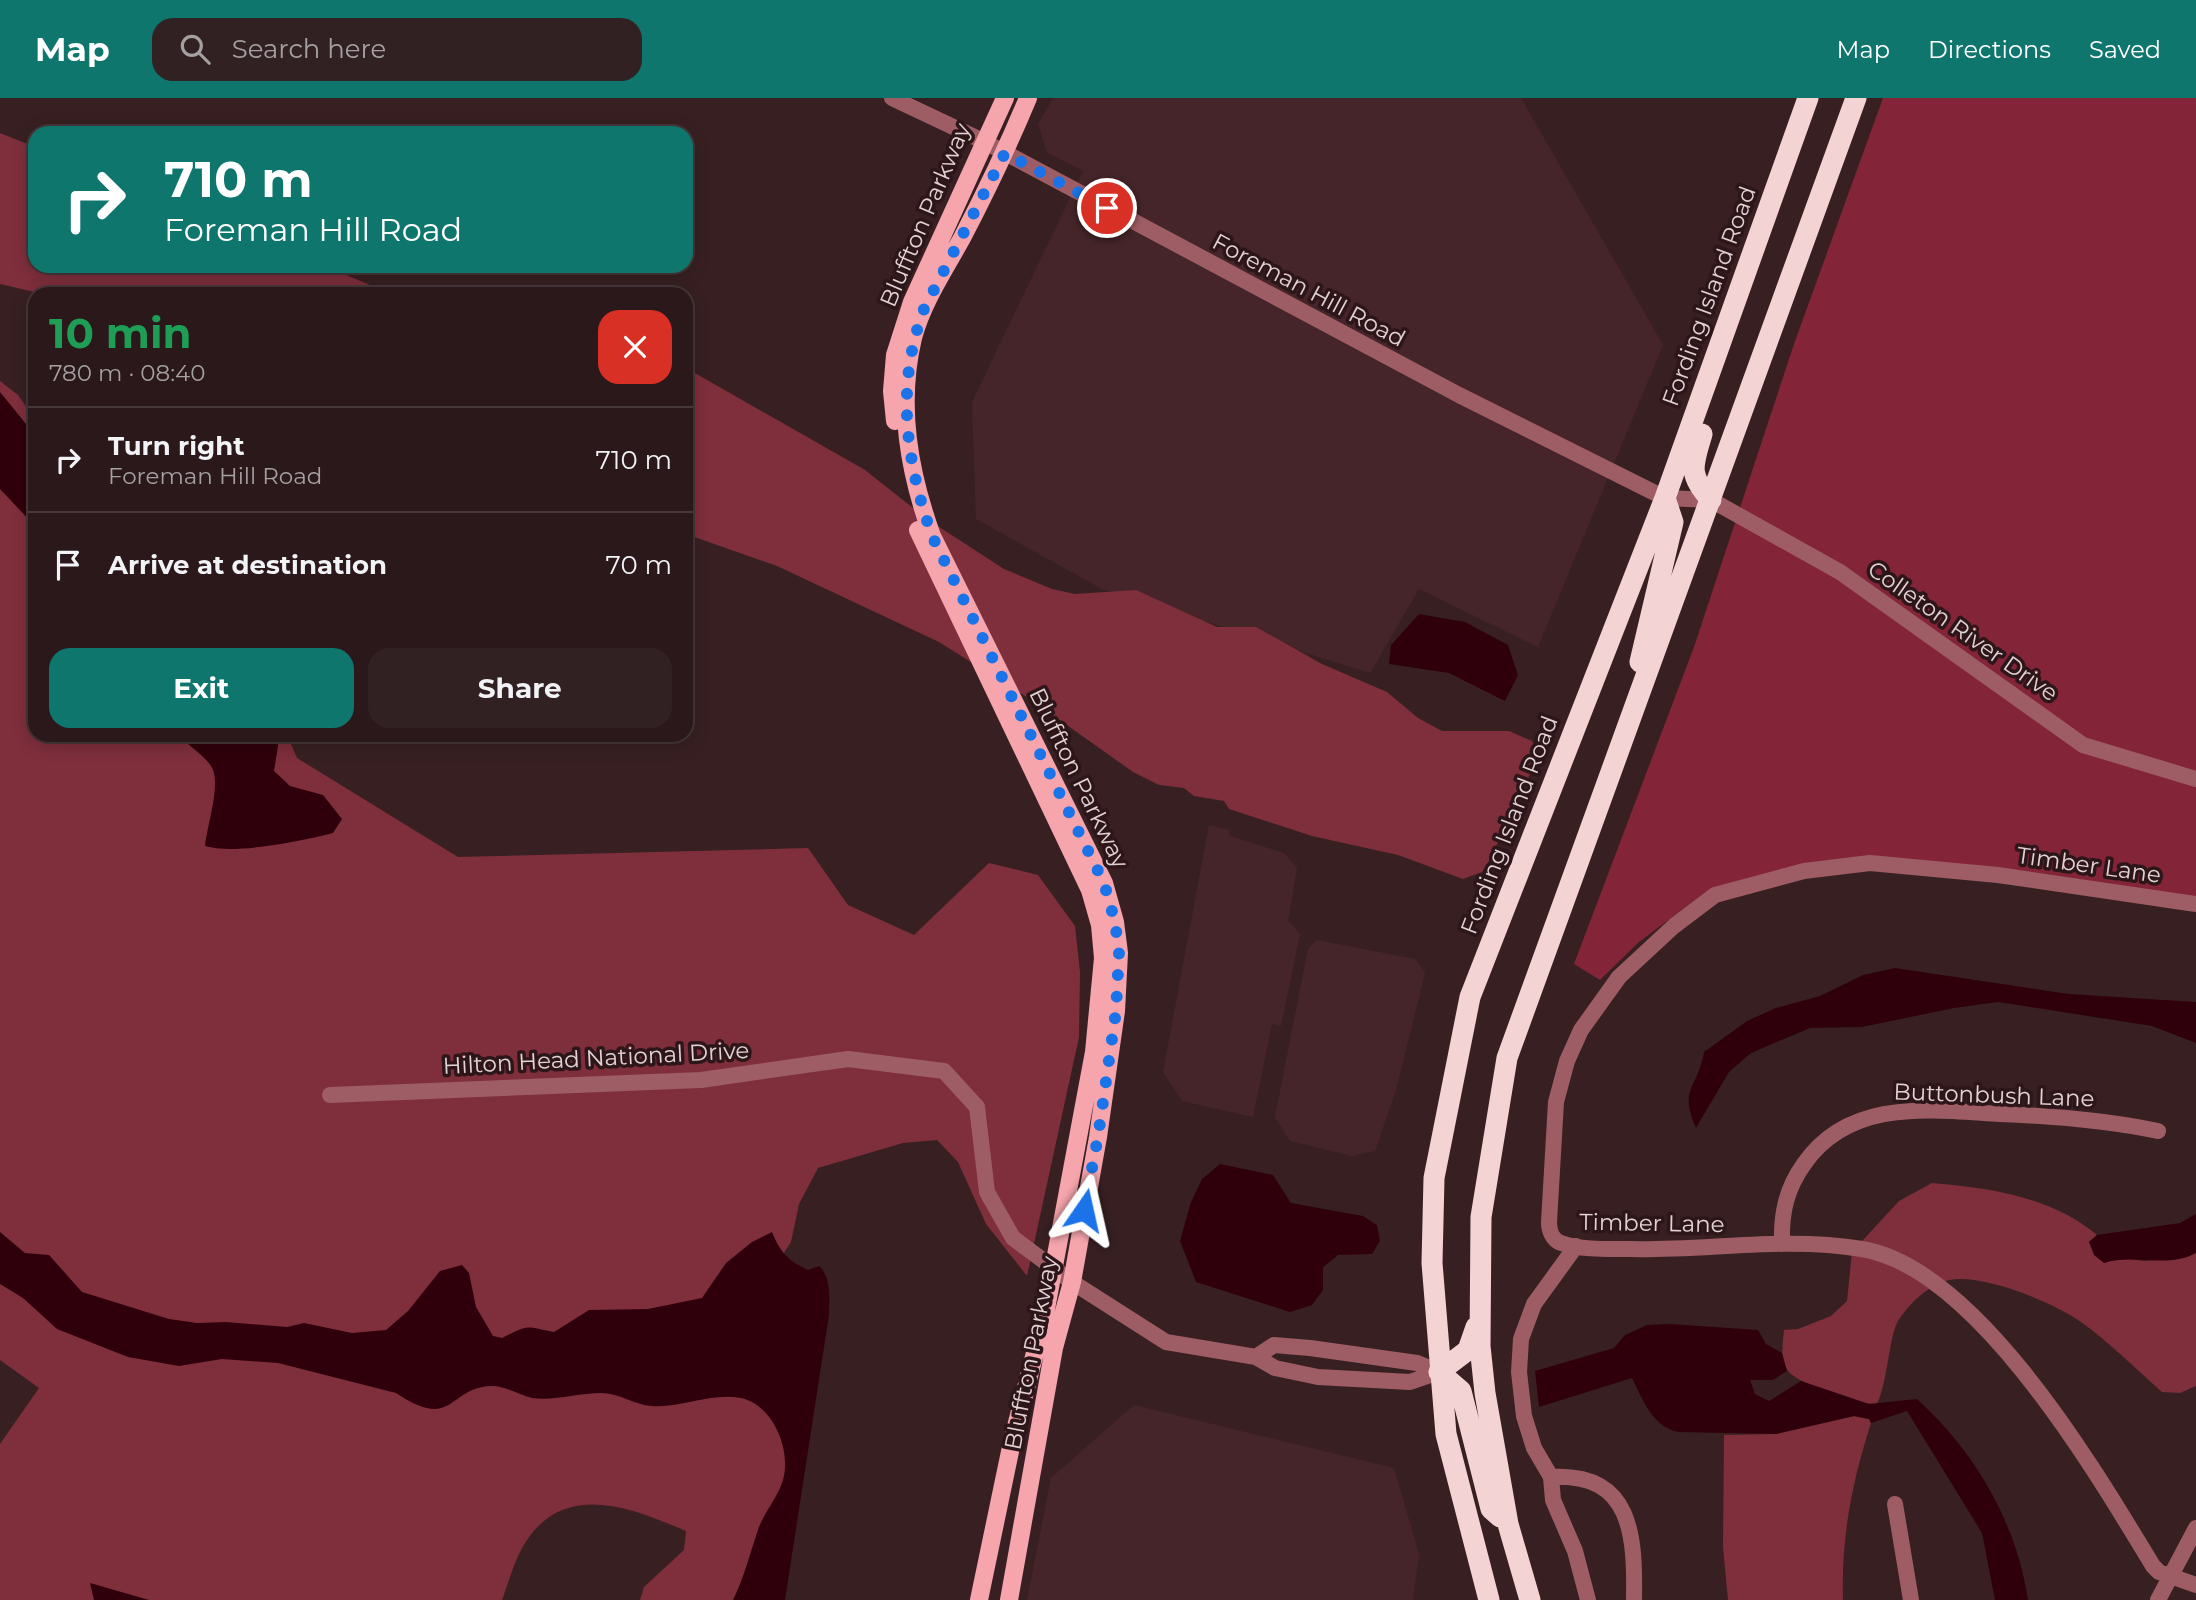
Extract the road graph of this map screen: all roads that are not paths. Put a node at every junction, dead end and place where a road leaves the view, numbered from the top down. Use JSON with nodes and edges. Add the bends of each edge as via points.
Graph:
{"nodes":[{"id":1,"x":892,"y":98,"type":"edge"},
{"id":2,"x":1005,"y":98,"type":"edge"},
{"id":3,"x":1028,"y":98,"type":"edge"},
{"id":4,"x":1808,"y":98,"type":"edge"},
{"id":5,"x":1856,"y":98,"type":"edge"},
{"id":6,"x":983,"y":141,"type":"junction"},
{"id":7,"x":1005,"y":153,"type":"junction"},
{"id":8,"x":1747,"y":270,"type":"junction"},
{"id":9,"x":1665,"y":498,"type":"junction"},
{"id":10,"x":1711,"y":500,"type":"junction"},
{"id":11,"x":1619,"y":756,"type":"junction"},
{"id":12,"x":2196,"y":779,"type":"edge"},
{"id":13,"x":2196,"y":904,"type":"edge"},
{"id":14,"x":330,"y":1095,"type":"dead end"},
{"id":15,"x":2158,"y":1131,"type":"dead end"},
{"id":16,"x":1783,"y":1244,"type":"junction"},
{"id":17,"x":1576,"y":1246,"type":"junction"},
{"id":18,"x":1053,"y":1268,"type":"junction"},
{"id":19,"x":1072,"y":1282,"type":"junction"},
{"id":20,"x":1480,"y":1313,"type":"junction"},
{"id":21,"x":1366,"y":1356,"type":"junction"},
{"id":22,"x":1256,"y":1357,"type":"junction"},
{"id":23,"x":1439,"y":1372,"type":"junction"},
{"id":24,"x":1362,"y":1379,"type":"junction"},
{"id":25,"x":1551,"y":1477,"type":"junction"},
{"id":26,"x":1895,"y":1504,"type":"dead end"},
{"id":27,"x":1508,"y":1524,"type":"junction"},
{"id":28,"x":2196,"y":1528,"type":"edge"},
{"id":29,"x":2169,"y":1576,"type":"junction"},
{"id":30,"x":2196,"y":1585,"type":"edge"},
{"id":31,"x":979,"y":1600,"type":"edge"},
{"id":32,"x":1009,"y":1600,"type":"edge"},
{"id":33,"x":1489,"y":1600,"type":"edge"},
{"id":34,"x":1530,"y":1600,"type":"edge"},
{"id":35,"x":1588,"y":1600,"type":"edge"},
{"id":36,"x":1634,"y":1600,"type":"edge"},
{"id":37,"x":1911,"y":1600,"type":"edge"},
{"id":38,"x":2158,"y":1600,"type":"edge"}],
"edges":[{"from":1,"to":6,"type":"street","name":"Foreman Hill Road"},
{"from":2,"to":6,"type":"main road","name":"Bluffton Parkway"},
{"from":3,"to":7,"type":"main road","name":"Bluffton Parkway"},
{"from":4,"to":8,"type":"highway","name":"Fording Island Road"},
{"from":5,"to":10,"type":"highway"},
{"from":6,"to":7,"type":"street","name":"Foreman Hill Road"},
{"from":6,"to":18,"type":"main road","name":"Bluffton Parkway","via":[[912,302],[895,355],[892,391],[906,486],[926,552],[1090,890],[1100,925],[1103,958],[1095,1040]]},
{"from":7,"to":9,"type":"street","name":"Foreman Hill Road","via":[[1447,389]]},
{"from":7,"to":19,"type":"main road","name":"Bluffton Parkway","via":[[924,309],[914,337],[904,414],[919,499],[932,536],[1104,883],[1115,922],[1119,953],[1116,1011]]},
{"from":8,"to":9,"type":"highway","name":"Fording Island Road"},
{"from":8,"to":10,"type":"highway","via":[[1692,473]]},
{"from":9,"to":10,"type":"street","name":"Foreman Hill Road"},
{"from":9,"to":11,"type":"highway","via":[[1673,522]]},
{"from":9,"to":23,"type":"highway","name":"Fording Island Road","via":[[1470,997],[1434,1178],[1432,1263]]},
{"from":10,"to":11,"type":"highway"},
{"from":10,"to":12,"type":"street","name":"Colleton River Drive","via":[[1840,572],[2083,745]]},
{"from":11,"to":20,"type":"highway","via":[[1507,1058],[1481,1217]]},
{"from":13,"to":17,"type":"street","name":"Timber Lane","via":[[1998,875],[1870,863],[1804,871],[1715,895],[1619,977],[1590,1016],[1567,1061],[1553,1125],[1549,1222],[1558,1243]]},
{"from":14,"to":18,"type":"street","name":"Hilton Head National Drive","via":[[701,1080],[848,1059],[944,1071],[977,1107],[987,1192],[1013,1238]]},
{"from":15,"to":16,"type":"street","name":"Buttonbush Lane","via":[[2093,1119],[1942,1111],[1865,1117],[1828,1138],[1799,1170],[1784,1207]]},
{"from":16,"to":17,"type":"street","name":"Timber Lane","via":[[1670,1250]]},
{"from":16,"to":29,"type":"street","name":"Timber Lane","via":[[1828,1245],[1882,1254],[1908,1266],[1956,1303],[2033,1382],[2102,1481],[2153,1566]]},
{"from":17,"to":25,"type":"street","via":[[1534,1304],[1521,1339],[1524,1416],[1534,1448]]},
{"from":18,"to":19,"type":"street","name":"Hilton Head National Drive"},
{"from":18,"to":31,"type":"main road","name":"Bluffton Parkway"},
{"from":19,"to":22,"type":"street","name":"Hilton Head National Drive","via":[[1166,1342]]},
{"from":19,"to":32,"type":"main road","name":"Bluffton Parkway","via":[[1054,1348]]},
{"from":20,"to":23,"type":"highway","via":[[1468,1350]]},
{"from":20,"to":27,"type":"highway","via":[[1485,1393]]},
{"from":21,"to":22,"type":"street","name":"Hilton Head National Drive","via":[[1274,1345]]},
{"from":21,"to":23,"type":"street","name":"Hilton Head National Drive","via":[[1417,1363]]},
{"from":21,"to":24,"type":"street"},
{"from":22,"to":24,"type":"street","name":"Hilton Head National Drive","via":[[1275,1368]]},
{"from":23,"to":24,"type":"street","name":"Hilton Head National Drive","via":[[1410,1382]]},
{"from":23,"to":27,"type":"highway","via":[[1461,1391],[1491,1509]]},
{"from":23,"to":33,"type":"highway","name":"Fording Island Road","via":[[1446,1434]]},
{"from":25,"to":35,"type":"street","via":[[1553,1500],[1575,1551]]},
{"from":25,"to":36,"type":"street","via":[[1598,1483],[1610,1494],[1634,1542]]},
{"from":26,"to":37,"type":"street"},
{"from":27,"to":34,"type":"highway"},
{"from":28,"to":29,"type":"street"},
{"from":29,"to":30,"type":"street","name":"Timber Lane"},
{"from":29,"to":38,"type":"street"}]}
